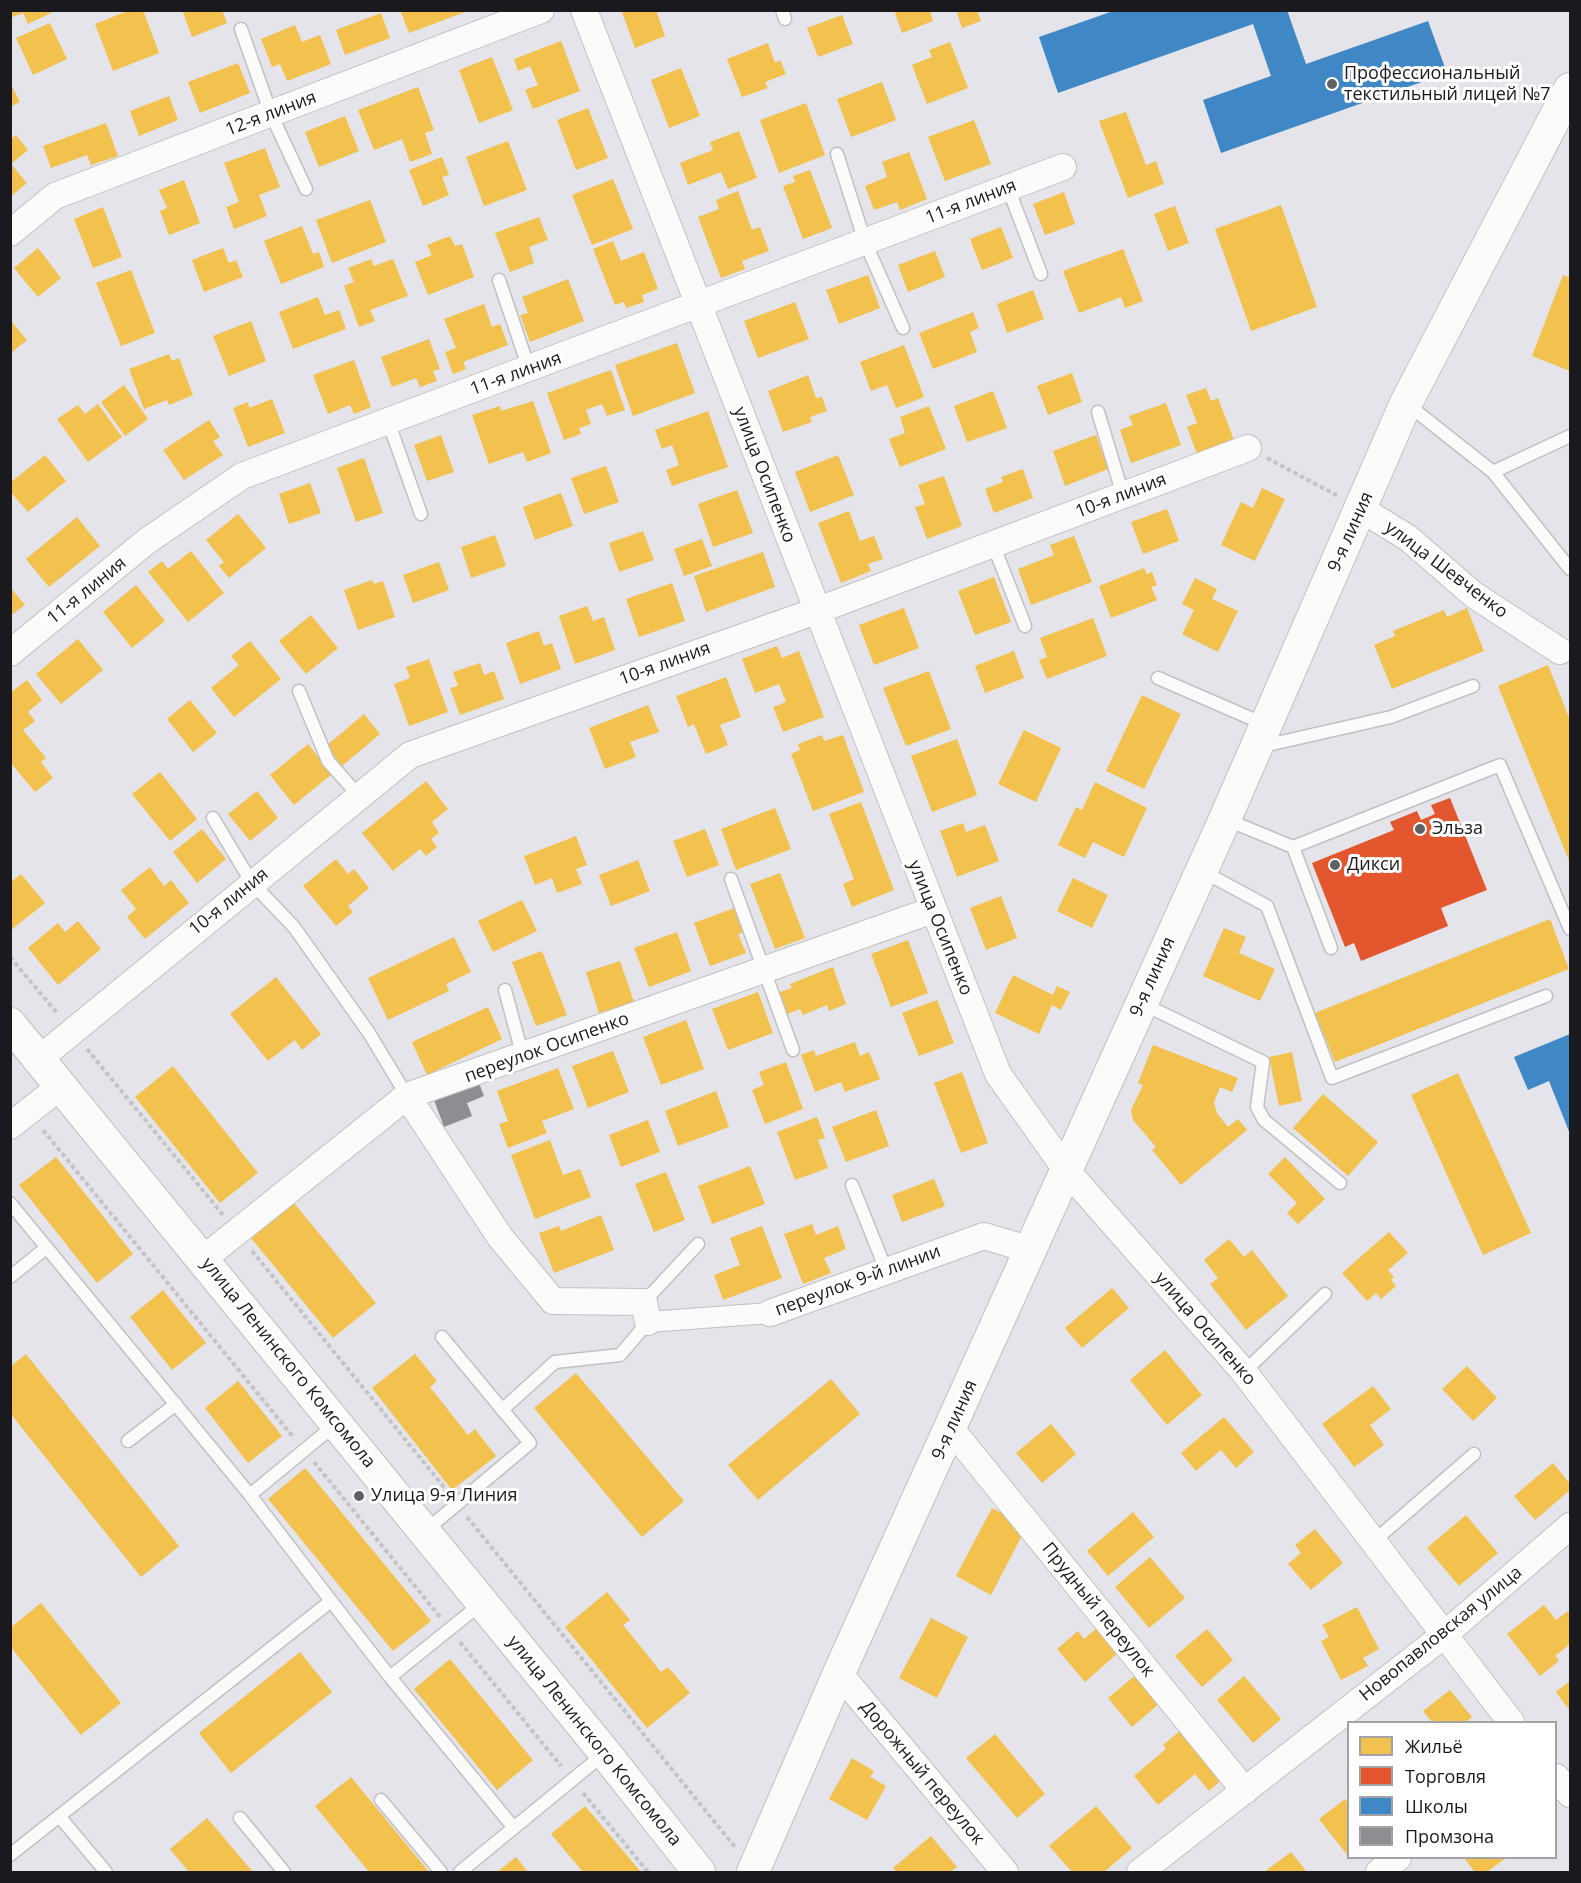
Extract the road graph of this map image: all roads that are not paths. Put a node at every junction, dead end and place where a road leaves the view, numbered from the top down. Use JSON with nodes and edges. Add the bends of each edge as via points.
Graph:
{"nodes":[{"id":1,"x":542,"y":10,"type":"edge"},
{"id":2,"x":584,"y":10,"type":"edge"},
{"id":3,"x":242,"y":28,"type":"dead end"},
{"id":4,"x":1570,"y":89,"type":"edge"},
{"id":5,"x":271,"y":114,"type":"junction"},
{"id":6,"x":837,"y":154,"type":"dead end"},
{"id":7,"x":1063,"y":167,"type":"dead end"},
{"id":8,"x":1008,"y":188,"type":"junction"},
{"id":9,"x":306,"y":189,"type":"dead end"},
{"id":10,"x":10,"y":233,"type":"edge"},
{"id":11,"x":865,"y":242,"type":"junction"},
{"id":12,"x":1041,"y":274,"type":"dead end"},
{"id":13,"x":499,"y":280,"type":"dead end"},
{"id":14,"x":699,"y":305,"type":"junction"},
{"id":15,"x":903,"y":328,"type":"dead end"},
{"id":16,"x":529,"y":369,"type":"junction"},
{"id":17,"x":1406,"y":403,"type":"junction"},
{"id":18,"x":1098,"y":412,"type":"dead end"},
{"id":19,"x":388,"y":422,"type":"junction"},
{"id":20,"x":1570,"y":436,"type":"edge"},
{"id":21,"x":1248,"y":448,"type":"road end"},
{"id":22,"x":1493,"y":472,"type":"junction"},
{"id":23,"x":1124,"y":495,"type":"junction"},
{"id":24,"x":1361,"y":508,"type":"junction"},
{"id":25,"x":421,"y":514,"type":"dead end"},
{"id":26,"x":993,"y":544,"type":"junction"},
{"id":27,"x":1570,"y":569,"type":"edge"},
{"id":28,"x":816,"y":610,"type":"junction"},
{"id":29,"x":1025,"y":626,"type":"dead end"},
{"id":30,"x":1560,"y":651,"type":"dead end"},
{"id":31,"x":10,"y":653,"type":"edge"},
{"id":32,"x":1158,"y":678,"type":"dead end"},
{"id":33,"x":1473,"y":686,"type":"dead end"},
{"id":34,"x":299,"y":691,"type":"dead end"},
{"id":35,"x":1260,"y":736,"type":"junction"},
{"id":36,"x":359,"y":796,"type":"junction"},
{"id":37,"x":213,"y":818,"type":"dead end"},
{"id":38,"x":1225,"y":819,"type":"junction"},
{"id":39,"x":1293,"y":847,"type":"junction"},
{"id":40,"x":1201,"y":870,"type":"junction"},
{"id":41,"x":731,"y":879,"type":"dead end"},
{"id":42,"x":252,"y":883,"type":"junction"},
{"id":43,"x":933,"y":910,"type":"junction"},
{"id":44,"x":1570,"y":929,"type":"edge"},
{"id":45,"x":1330,"y":948,"type":"dead end"},
{"id":46,"x":764,"y":970,"type":"junction"},
{"id":47,"x":505,"y":990,"type":"dead end"},
{"id":48,"x":1546,"y":996,"type":"dead end"},
{"id":49,"x":1141,"y":1004,"type":"junction"},
{"id":50,"x":10,"y":1024,"type":"edge"},
{"id":51,"x":793,"y":1050,"type":"dead end"},
{"id":52,"x":523,"y":1057,"type":"junction"},
{"id":53,"x":39,"y":1059,"type":"junction"},
{"id":54,"x":61,"y":1086,"type":"junction"},
{"id":55,"x":407,"y":1096,"type":"junction"},
{"id":56,"x":19,"y":1118,"type":"edge"},
{"id":57,"x":1067,"y":1171,"type":"junction"},
{"id":58,"x":1340,"y":1183,"type":"dead end"},
{"id":59,"x":852,"y":1185,"type":"dead end"},
{"id":60,"x":10,"y":1203,"type":"edge"},
{"id":61,"x":698,"y":1244,"type":"dead end"},
{"id":62,"x":46,"y":1248,"type":"junction"},
{"id":63,"x":1031,"y":1250,"type":"junction"},
{"id":64,"x":203,"y":1259,"type":"junction"},
{"id":65,"x":886,"y":1270,"type":"junction"},
{"id":66,"x":10,"y":1277,"type":"edge"},
{"id":67,"x":1325,"y":1294,"type":"dead end"},
{"id":68,"x":646,"y":1312,"type":"junction"},
{"id":69,"x":770,"y":1313,"type":"joint"},
{"id":70,"x":442,"y":1337,"type":"dead end"},
{"id":71,"x":1244,"y":1372,"type":"junction"},
{"id":72,"x":176,"y":1404,"type":"junction"},
{"id":73,"x":502,"y":1410,"type":"junction"},
{"id":74,"x":337,"y":1423,"type":"junction"},
{"id":75,"x":951,"y":1429,"type":"junction"},
{"id":76,"x":128,"y":1441,"type":"dead end"},
{"id":77,"x":1474,"y":1454,"type":"dead end"},
{"id":78,"x":250,"y":1495,"type":"junction"},
{"id":79,"x":1570,"y":1526,"type":"edge"},
{"id":80,"x":425,"y":1531,"type":"junction"},
{"id":81,"x":1373,"y":1542,"type":"junction"},
{"id":82,"x":331,"y":1601,"type":"junction"},
{"id":83,"x":482,"y":1602,"type":"junction"},
{"id":84,"x":1444,"y":1635,"type":"junction"},
{"id":85,"x":839,"y":1673,"type":"junction"},
{"id":86,"x":390,"y":1677,"type":"junction"},
{"id":87,"x":1510,"y":1721,"type":"edge"},
{"id":88,"x":605,"y":1753,"type":"junction"},
{"id":89,"x":1557,"y":1778,"type":"edge"},
{"id":90,"x":1245,"y":1791,"type":"junction"},
{"id":91,"x":1570,"y":1794,"type":"edge"},
{"id":92,"x":381,"y":1800,"type":"dead end"},
{"id":93,"x":59,"y":1816,"type":"junction"},
{"id":94,"x":240,"y":1818,"type":"dead end"},
{"id":95,"x":514,"y":1828,"type":"junction"},
{"id":96,"x":10,"y":1855,"type":"edge"},
{"id":97,"x":1395,"y":1859,"type":"edge"},
{"id":98,"x":754,"y":1871,"type":"edge"},
{"id":99,"x":106,"y":1872,"type":"edge"},
{"id":100,"x":284,"y":1872,"type":"edge"},
{"id":101,"x":441,"y":1872,"type":"edge"},
{"id":102,"x":460,"y":1872,"type":"edge"},
{"id":103,"x":699,"y":1872,"type":"edge"},
{"id":104,"x":1005,"y":1872,"type":"edge"},
{"id":105,"x":1140,"y":1872,"type":"edge"},
{"id":106,"x":1379,"y":1872,"type":"edge"}],
"edges":[{"from":1,"to":5,"type":"street","name":"12-я линия"},
{"from":2,"to":14,"type":"street","name":"улица Осипенко"},
{"from":3,"to":5,"type":"lane"},
{"from":4,"to":17,"type":"street","name":"9-я линия"},
{"from":5,"to":9,"type":"lane"},
{"from":5,"to":10,"type":"street","name":"12-я линия","via":[[55,196]]},
{"from":6,"to":11,"type":"lane"},
{"from":7,"to":8,"type":"street","name":"11-я линия"},
{"from":8,"to":11,"type":"street","name":"11-я линия"},
{"from":8,"to":12,"type":"lane"},
{"from":11,"to":14,"type":"street","name":"11-я линия"},
{"from":11,"to":15,"type":"lane"},
{"from":13,"to":16,"type":"lane"},
{"from":14,"to":16,"type":"street","name":"11-я линия"},
{"from":14,"to":28,"type":"street","name":"улица Осипенко"},
{"from":16,"to":19,"type":"street","name":"11-я линия"},
{"from":17,"to":22,"type":"lane"},
{"from":17,"to":24,"type":"street","name":"9-я линия"},
{"from":18,"to":23,"type":"lane"},
{"from":19,"to":25,"type":"lane"},
{"from":19,"to":31,"type":"street","name":"11-я линия","via":[[242,476],[147,541]]},
{"from":20,"to":22,"type":"lane"},
{"from":21,"to":23,"type":"street","name":"10-я линия"},
{"from":22,"to":27,"type":"lane"},
{"from":23,"to":26,"type":"street","name":"10-я линия"},
{"from":24,"to":30,"type":"street","name":"улица Шевченко","via":[[1408,538],[1474,594]]},
{"from":24,"to":35,"type":"street","name":"9-я линия"},
{"from":26,"to":28,"type":"street","name":"10-я линия"},
{"from":26,"to":29,"type":"lane"},
{"from":28,"to":36,"type":"street","name":"10-я линия","via":[[410,755]]},
{"from":28,"to":43,"type":"street","name":"улица Осипенко"},
{"from":32,"to":35,"type":"lane"},
{"from":33,"to":35,"type":"lane","via":[[1391,717]]},
{"from":34,"to":36,"type":"lane","via":[[328,761]]},
{"from":35,"to":38,"type":"street","name":"9-я линия"},
{"from":36,"to":42,"type":"street","name":"10-я линия"},
{"from":37,"to":42,"type":"lane"},
{"from":38,"to":39,"type":"lane"},
{"from":38,"to":40,"type":"street","name":"9-я линия"},
{"from":39,"to":44,"type":"lane","via":[[1500,765]]},
{"from":39,"to":45,"type":"lane"},
{"from":40,"to":48,"type":"lane","via":[[1267,906],[1332,1078]]},
{"from":40,"to":49,"type":"street","name":"9-я линия"},
{"from":41,"to":46,"type":"lane"},
{"from":42,"to":53,"type":"street","name":"10-я линия"},
{"from":42,"to":55,"type":"lane","via":[[294,927],[369,1033]]},
{"from":43,"to":46,"type":"street","name":"переулок Осипенко"},
{"from":43,"to":57,"type":"street","name":"улица Осипенко","via":[[998,1074]]},
{"from":46,"to":51,"type":"lane"},
{"from":46,"to":52,"type":"street","name":"переулок Осипенко"},
{"from":47,"to":52,"type":"lane"},
{"from":49,"to":57,"type":"street","name":"9-я линия"},
{"from":49,"to":58,"type":"lane","via":[[1263,1062],[1257,1107],[1264,1120]]},
{"from":50,"to":53,"type":"street","name":"улица Ленинского Комсомола"},
{"from":52,"to":55,"type":"street","name":"переулок Осипенко"},
{"from":53,"to":54,"type":"street","name":"улица Ленинского Комсомола"},
{"from":54,"to":56,"type":"street"},
{"from":54,"to":64,"type":"street","name":"улица Ленинского Комсомола"},
{"from":55,"to":64,"type":"street","name":"переулок Осипенко"},
{"from":55,"to":68,"type":"street","name":"переулок 9-й линии","via":[[500,1237],[553,1301]]},
{"from":57,"to":63,"type":"street","name":"9-я линия"},
{"from":57,"to":71,"type":"street","name":"улица Осипенко"},
{"from":59,"to":65,"type":"lane"},
{"from":60,"to":62,"type":"lane"},
{"from":61,"to":68,"type":"lane"},
{"from":62,"to":66,"type":"lane"},
{"from":62,"to":72,"type":"lane"},
{"from":63,"to":65,"type":"street","name":"переулок 9-й линии","via":[[984,1236]]},
{"from":63,"to":75,"type":"street","name":"9-я линия"},
{"from":64,"to":74,"type":"street","name":"улица Ленинского Комсомола"},
{"from":65,"to":69,"type":"street","name":"переулок 9-й линии"},
{"from":67,"to":71,"type":"lane"},
{"from":68,"to":69,"type":"street","name":"переулок 9-й линии"},
{"from":68,"to":73,"type":"lane","via":[[620,1354],[555,1362]]},
{"from":70,"to":73,"type":"lane"},
{"from":71,"to":81,"type":"street","name":"улица Осипенко"},
{"from":72,"to":76,"type":"lane"},
{"from":72,"to":78,"type":"lane"},
{"from":73,"to":80,"type":"lane","via":[[530,1443]]},
{"from":74,"to":78,"type":"lane"},
{"from":74,"to":80,"type":"street","name":"улица Ленинского Комсомола"},
{"from":75,"to":85,"type":"street","name":"9-я линия"},
{"from":75,"to":90,"type":"street","name":"Прудный переулок"},
{"from":77,"to":81,"type":"lane"},
{"from":78,"to":82,"type":"lane"},
{"from":79,"to":84,"type":"street","name":"Новопавловская улица"},
{"from":80,"to":83,"type":"street","name":"улица Ленинского Комсомола"},
{"from":81,"to":84,"type":"street","name":"улица Осипенко"},
{"from":82,"to":86,"type":"lane"},
{"from":82,"to":93,"type":"lane"},
{"from":83,"to":86,"type":"lane"},
{"from":83,"to":88,"type":"street","name":"улица Ленинского Комсомола"},
{"from":84,"to":87,"type":"street","name":"улица Осипенко"},
{"from":84,"to":90,"type":"street","name":"Новопавловская улица"},
{"from":85,"to":98,"type":"street","name":"9-я линия"},
{"from":85,"to":104,"type":"street","name":"Дорожный переулок"},
{"from":86,"to":95,"type":"lane"},
{"from":88,"to":95,"type":"lane"},
{"from":88,"to":103,"type":"street","name":"улица Ленинского Комсомола"},
{"from":89,"to":91,"type":"street"},
{"from":90,"to":105,"type":"street","name":"Новопавловская улица"},
{"from":92,"to":101,"type":"lane"},
{"from":93,"to":96,"type":"lane"},
{"from":93,"to":99,"type":"lane"},
{"from":94,"to":100,"type":"lane"},
{"from":95,"to":102,"type":"lane"},
{"from":97,"to":106,"type":"street"}]}
